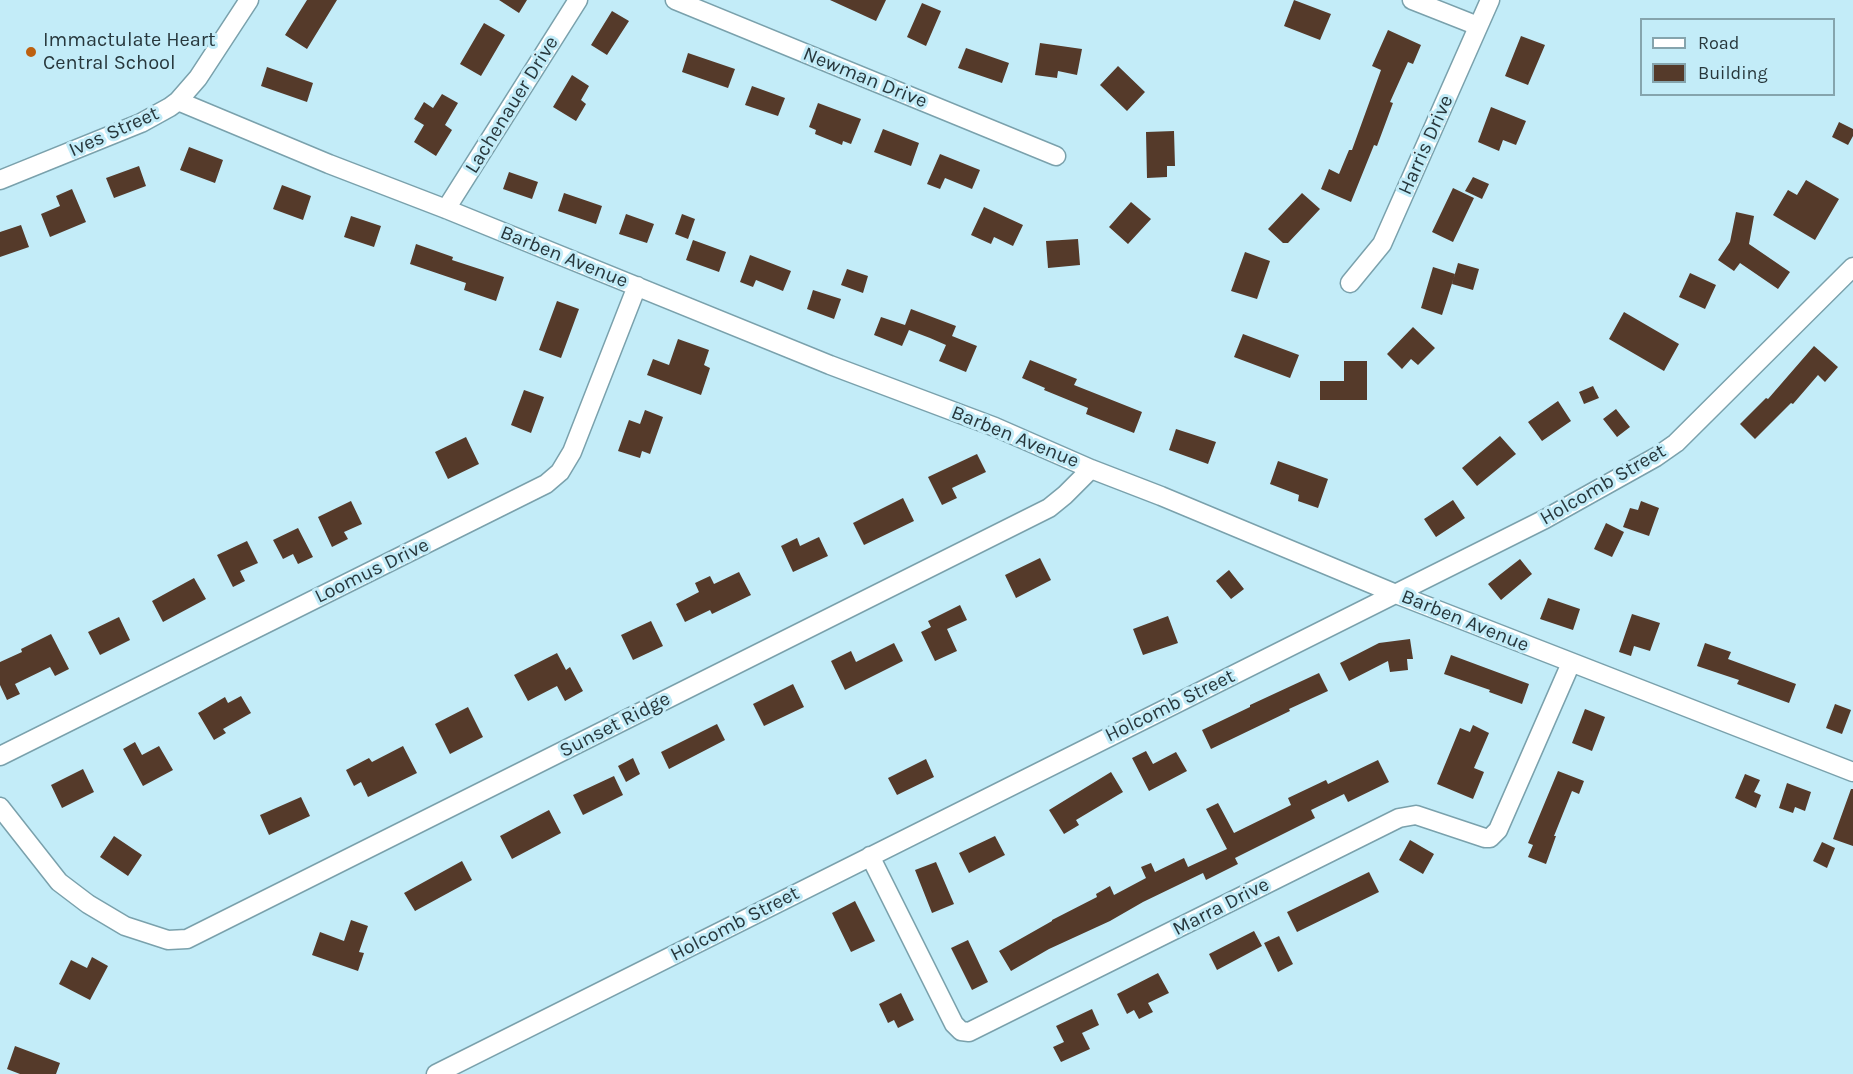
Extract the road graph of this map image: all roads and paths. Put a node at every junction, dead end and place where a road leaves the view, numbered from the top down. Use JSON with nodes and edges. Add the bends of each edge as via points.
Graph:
{"nodes":[{"id":1,"x":249,"y":0,"type":"edge"},
{"id":2,"x":578,"y":0,"type":"edge"},
{"id":3,"x":675,"y":0,"type":"edge"},
{"id":4,"x":1412,"y":0,"type":"edge"},
{"id":5,"x":1490,"y":0,"type":"edge"},
{"id":6,"x":1478,"y":26,"type":"junction"},
{"id":7,"x":178,"y":101,"type":"junction"},
{"id":8,"x":1056,"y":156,"type":"dead end"},
{"id":9,"x":0,"y":180,"type":"edge"},
{"id":10,"x":446,"y":209,"type":"junction"},
{"id":11,"x":1853,"y":267,"type":"edge"},
{"id":12,"x":1350,"y":283,"type":"dead end"},
{"id":13,"x":637,"y":286,"type":"junction"},
{"id":14,"x":1091,"y":469,"type":"junction"},
{"id":15,"x":1396,"y":594,"type":"junction"},
{"id":16,"x":1571,"y":663,"type":"junction"},
{"id":17,"x":0,"y":756,"type":"edge"},
{"id":18,"x":1853,"y":772,"type":"edge"},
{"id":19,"x":0,"y":807,"type":"edge"},
{"id":20,"x":870,"y":856,"type":"junction"},
{"id":21,"x":436,"y":1074,"type":"edge"}],
"edges":[{"from":1,"to":7,"type":"street","name":"Ives Street","via":[[198,78]]},
{"from":2,"to":10,"type":"street","name":"Lachenauer Drive"},
{"from":3,"to":8,"type":"street","name":"Newman Drive"},
{"from":4,"to":6,"type":"street"},
{"from":5,"to":6,"type":"street","name":"Harris Drive"},
{"from":6,"to":12,"type":"street","name":"Harris Drive","via":[[1382,244]]},
{"from":7,"to":9,"type":"street","name":"Ives Street","via":[[141,123]]},
{"from":7,"to":10,"type":"street","name":"Barben Avenue"},
{"from":10,"to":13,"type":"street","name":"Barben Avenue"},
{"from":11,"to":15,"type":"street","name":"Holcomb Street","via":[[1676,443],[1545,519]]},
{"from":13,"to":14,"type":"street","name":"Barben Avenue","via":[[995,427]]},
{"from":13,"to":17,"type":"street","name":"Loomus Drive","via":[[572,452],[560,472],[546,484]]},
{"from":14,"to":15,"type":"street","name":"Barben Avenue"},
{"from":14,"to":19,"type":"street","name":"Sunset Ridge","via":[[1049,508],[187,939],[168,940],[125,926],[88,904],[59,882]]},
{"from":15,"to":16,"type":"street","name":"Barben Avenue"},
{"from":15,"to":20,"type":"street","name":"Holcomb Street"},
{"from":16,"to":18,"type":"street","name":"Barben Avenue"},
{"from":16,"to":20,"type":"street","name":"Marra Drive","via":[[1498,830],[1490,838],[1416,816],[1399,818],[969,1032],[954,1024]]},
{"from":20,"to":21,"type":"street","name":"Holcomb Street"}]}
